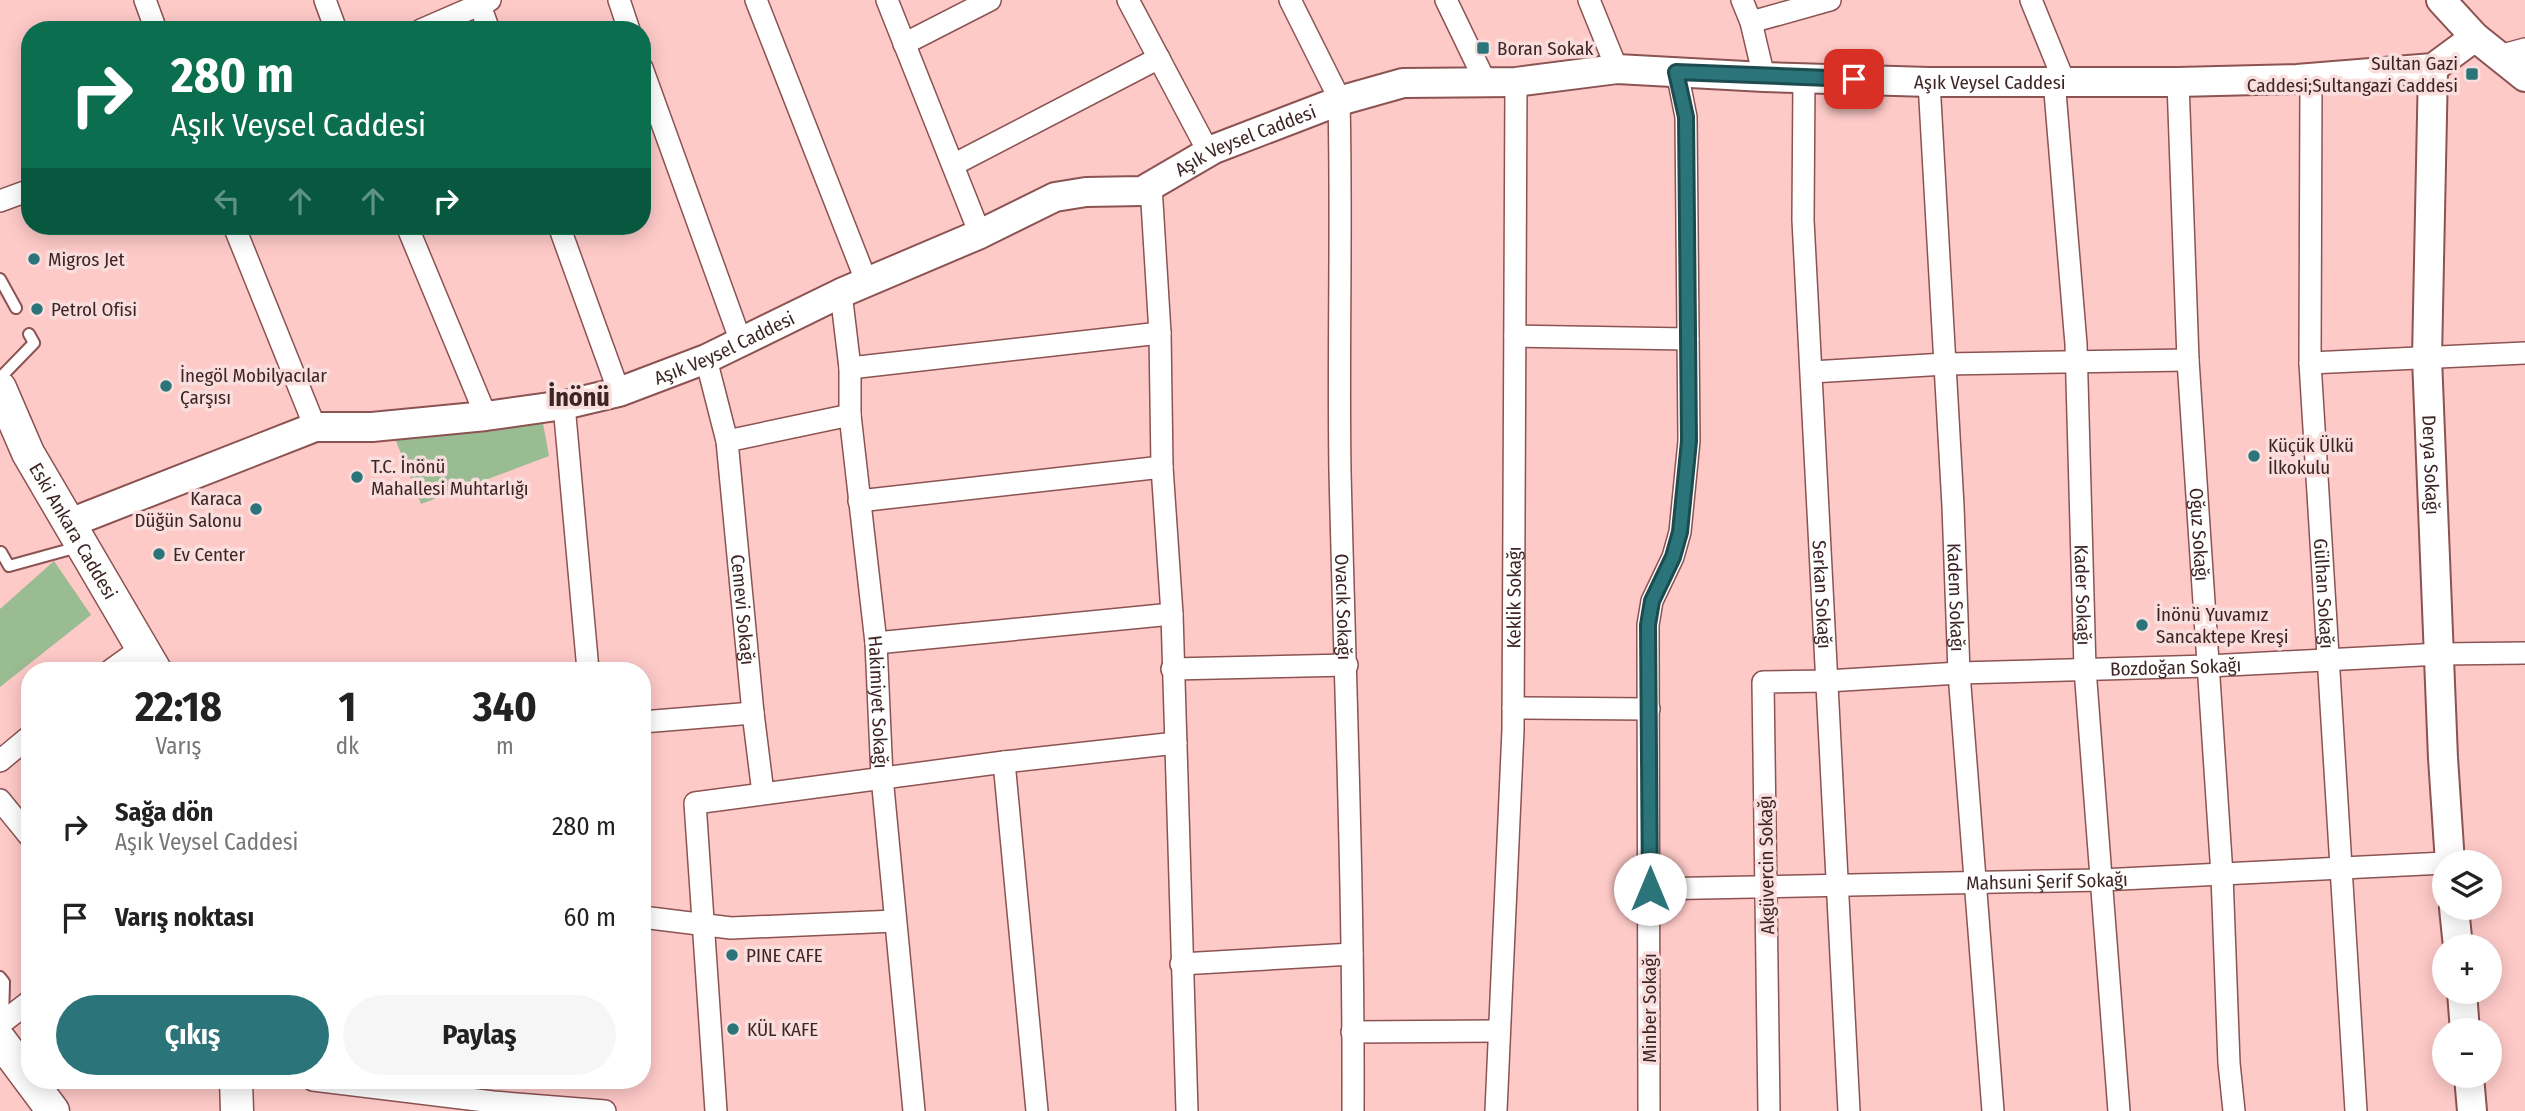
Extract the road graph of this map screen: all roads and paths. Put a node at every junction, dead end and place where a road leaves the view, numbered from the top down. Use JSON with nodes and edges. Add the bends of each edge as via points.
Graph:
{"nodes":[{"id":1,"x":145,"y":0,"type":"edge"},
{"id":2,"x":324,"y":0,"type":"edge"},
{"id":3,"x":619,"y":0,"type":"edge"},
{"id":4,"x":756,"y":0,"type":"edge"},
{"id":5,"x":887,"y":0,"type":"edge"},
{"id":6,"x":989,"y":0,"type":"edge"},
{"id":7,"x":1128,"y":0,"type":"edge"},
{"id":8,"x":1290,"y":0,"type":"edge"},
{"id":9,"x":1446,"y":0,"type":"edge"},
{"id":10,"x":1588,"y":0,"type":"edge"},
{"id":11,"x":1742,"y":0,"type":"edge"},
{"id":12,"x":1830,"y":0,"type":"edge"},
{"id":13,"x":2031,"y":0,"type":"edge"},
{"id":14,"x":2441,"y":0,"type":"edge"},
{"id":15,"x":483,"y":2,"type":"edge"},
{"id":16,"x":153,"y":21,"type":"edge"},
{"id":17,"x":332,"y":21,"type":"edge"},
{"id":18,"x":441,"y":21,"type":"edge"},
{"id":19,"x":487,"y":21,"type":"edge"},
{"id":20,"x":626,"y":21,"type":"edge"},
{"id":21,"x":1751,"y":22,"type":"junction"},
{"id":22,"x":2475,"y":37,"type":"junction"},
{"id":23,"x":904,"y":44,"type":"junction"},
{"id":24,"x":2512,"y":52,"type":"edge"},
{"id":25,"x":1159,"y":58,"type":"junction"},
{"id":26,"x":2433,"y":68,"type":"junction"},
{"id":27,"x":1617,"y":69,"type":"junction"},
{"id":28,"x":1676,"y":72,"type":"junction"},
{"id":29,"x":1763,"y":77,"type":"junction"},
{"id":30,"x":1804,"y":77,"type":"junction"},
{"id":31,"x":2525,"y":77,"type":"edge"},
{"id":32,"x":2311,"y":78,"type":"junction"},
{"id":33,"x":2059,"y":81,"type":"junction"},
{"id":34,"x":1516,"y":82,"type":"junction"},
{"id":35,"x":1929,"y":82,"type":"junction"},
{"id":36,"x":2178,"y":82,"type":"junction"},
{"id":37,"x":1486,"y":83,"type":"junction"},
{"id":38,"x":651,"y":93,"type":"edge"},
{"id":39,"x":1339,"y":101,"type":"junction"},
{"id":40,"x":1209,"y":153,"type":"junction"},
{"id":41,"x":953,"y":165,"type":"junction"},
{"id":42,"x":1151,"y":186,"type":"junction"},
{"id":43,"x":21,"y":193,"type":"edge"},
{"id":44,"x":0,"y":201,"type":"edge"},
{"id":45,"x":980,"y":234,"type":"junction"},
{"id":46,"x":238,"y":235,"type":"edge"},
{"id":47,"x":411,"y":235,"type":"edge"},
{"id":48,"x":562,"y":235,"type":"edge"},
{"id":49,"x":0,"y":279,"type":"edge"},
{"id":50,"x":867,"y":283,"type":"junction"},
{"id":51,"x":841,"y":293,"type":"junction"},
{"id":52,"x":16,"y":308,"type":"dead end"},
{"id":53,"x":1160,"y":333,"type":"junction"},
{"id":54,"x":29,"y":334,"type":"dead end"},
{"id":55,"x":1515,"y":336,"type":"junction"},
{"id":56,"x":1688,"y":340,"type":"junction"},
{"id":57,"x":741,"y":342,"type":"junction"},
{"id":58,"x":2525,"y":353,"type":"edge"},
{"id":59,"x":2427,"y":358,"type":"junction"},
{"id":60,"x":706,"y":359,"type":"junction"},
{"id":61,"x":2188,"y":360,"type":"junction"},
{"id":62,"x":2076,"y":362,"type":"junction"},
{"id":63,"x":2310,"y":363,"type":"junction"},
{"id":64,"x":1945,"y":364,"type":"junction"},
{"id":65,"x":850,"y":368,"type":"junction"},
{"id":66,"x":1812,"y":372,"type":"junction"},
{"id":67,"x":0,"y":378,"type":"edge"},
{"id":68,"x":0,"y":388,"type":"edge"},
{"id":69,"x":619,"y":392,"type":"junction"},
{"id":70,"x":564,"y":405,"type":"junction"},
{"id":71,"x":850,"y":415,"type":"junction"},
{"id":72,"x":486,"y":416,"type":"junction"},
{"id":73,"x":316,"y":427,"type":"junction"},
{"id":74,"x":9,"y":428,"type":"edge"},
{"id":75,"x":727,"y":441,"type":"junction"},
{"id":76,"x":1162,"y":467,"type":"junction"},
{"id":77,"x":859,"y":501,"type":"junction"},
{"id":78,"x":76,"y":534,"type":"junction"},
{"id":79,"x":1,"y":552,"type":"edge"},
{"id":80,"x":1172,"y":614,"type":"junction"},
{"id":81,"x":876,"y":643,"type":"junction"},
{"id":82,"x":2525,"y":653,"type":"edge"},
{"id":83,"x":2440,"y":654,"type":"junction"},
{"id":84,"x":149,"y":659,"type":"edge"},
{"id":85,"x":2329,"y":659,"type":"junction"},
{"id":86,"x":587,"y":662,"type":"edge"},
{"id":87,"x":1347,"y":665,"type":"junction"},
{"id":88,"x":2208,"y":666,"type":"junction"},
{"id":89,"x":1172,"y":668,"type":"junction"},
{"id":90,"x":2085,"y":669,"type":"junction"},
{"id":91,"x":1959,"y":673,"type":"junction"},
{"id":92,"x":1827,"y":681,"type":"junction"},
{"id":93,"x":1513,"y":708,"type":"junction"},
{"id":94,"x":1649,"y":709,"type":"junction"},
{"id":95,"x":753,"y":713,"type":"junction"},
{"id":96,"x":651,"y":721,"type":"edge"},
{"id":97,"x":1176,"y":743,"type":"junction"},
{"id":98,"x":21,"y":744,"type":"edge"},
{"id":99,"x":0,"y":761,"type":"edge"},
{"id":100,"x":1004,"y":761,"type":"junction"},
{"id":101,"x":882,"y":777,"type":"junction"},
{"id":102,"x":763,"y":793,"type":"junction"},
{"id":103,"x":0,"y":800,"type":"edge"},
{"id":104,"x":21,"y":826,"type":"edge"},
{"id":105,"x":2448,"y":850,"type":"edge"},
{"id":106,"x":2432,"y":864,"type":"edge"},
{"id":107,"x":2342,"y":868,"type":"junction"},
{"id":108,"x":2221,"y":875,"type":"junction"},
{"id":109,"x":2101,"y":880,"type":"junction"},
{"id":110,"x":1976,"y":884,"type":"junction"},
{"id":111,"x":1836,"y":885,"type":"junction"},
{"id":112,"x":1766,"y":887,"type":"junction"},
{"id":113,"x":1650,"y":889,"type":"junction"},
{"id":114,"x":651,"y":918,"type":"edge"},
{"id":115,"x":895,"y":920,"type":"junction"},
{"id":116,"x":702,"y":925,"type":"junction"},
{"id":117,"x":1352,"y":954,"type":"junction"},
{"id":118,"x":1181,"y":964,"type":"junction"},
{"id":119,"x":0,"y":976,"type":"edge"},
{"id":120,"x":21,"y":1012,"type":"edge"},
{"id":121,"x":1499,"y":1031,"type":"junction"},
{"id":122,"x":1352,"y":1032,"type":"junction"},
{"id":123,"x":2,"y":1035,"type":"edge"},
{"id":124,"x":21,"y":1067,"type":"edge"},
{"id":125,"x":2470,"y":1088,"type":"edge"},
{"id":126,"x":236,"y":1089,"type":"edge"},
{"id":127,"x":387,"y":1089,"type":"edge"},
{"id":128,"x":237,"y":1111,"type":"edge"},
{"id":129,"x":605,"y":1111,"type":"edge"},
{"id":130,"x":716,"y":1111,"type":"edge"},
{"id":131,"x":914,"y":1111,"type":"edge"},
{"id":132,"x":1037,"y":1111,"type":"edge"},
{"id":133,"x":1187,"y":1111,"type":"edge"},
{"id":134,"x":1353,"y":1111,"type":"edge"},
{"id":135,"x":1496,"y":1111,"type":"edge"},
{"id":136,"x":1649,"y":1111,"type":"edge"},
{"id":137,"x":1769,"y":1111,"type":"edge"},
{"id":138,"x":1849,"y":1111,"type":"edge"},
{"id":139,"x":1993,"y":1111,"type":"edge"},
{"id":140,"x":2119,"y":1111,"type":"edge"},
{"id":141,"x":2234,"y":1111,"type":"edge"},
{"id":142,"x":2356,"y":1111,"type":"edge"},
{"id":143,"x":2472,"y":1111,"type":"edge"}],
"edges":[{"from":1,"to":16,"type":"street"},
{"from":2,"to":17,"type":"street"},
{"from":3,"to":20,"type":"street"},
{"from":4,"to":50,"type":"street"},
{"from":5,"to":23,"type":"street"},
{"from":6,"to":23,"type":"street"},
{"from":7,"to":25,"type":"street"},
{"from":8,"to":39,"type":"street"},
{"from":9,"to":37,"type":"street"},
{"from":10,"to":27,"type":"street"},
{"from":11,"to":21,"type":"street"},
{"from":12,"to":21,"type":"street"},
{"from":13,"to":33,"type":"street","name":"Kader Sokağı"},
{"from":14,"to":22,"type":"street"},
{"from":15,"to":18,"type":"street"},
{"from":15,"to":19,"type":"street"},
{"from":21,"to":29,"type":"street"},
{"from":22,"to":24,"type":"street"},
{"from":22,"to":26,"type":"street"},
{"from":23,"to":41,"type":"street"},
{"from":24,"to":31,"type":"street"},
{"from":25,"to":40,"type":"street"},
{"from":25,"to":41,"type":"street"},
{"from":26,"to":32,"type":"street","name":"Aşık Veysel Caddesi"},
{"from":26,"to":59,"type":"street","name":"Derya Sokağı"},
{"from":27,"to":28,"type":"street","name":"Aşık Veysel Caddesi"},
{"from":27,"to":34,"type":"street","name":"Aşık Veysel Caddesi"},
{"from":28,"to":29,"type":"street","name":"Aşık Veysel Caddesi"},
{"from":28,"to":56,"type":"street","name":"Minber Sokağı","via":[[1686,117]]},
{"from":29,"to":30,"type":"street","name":"Aşık Veysel Caddesi"},
{"from":30,"to":35,"type":"street","name":"Aşık Veysel Caddesi"},
{"from":30,"to":66,"type":"street","name":"Serkan Sokağı","via":[[1802,220]]},
{"from":32,"to":36,"type":"street","name":"Aşık Veysel Caddesi"},
{"from":32,"to":63,"type":"street","name":"Gülhan Sokağı"},
{"from":33,"to":35,"type":"street","name":"Aşık Veysel Caddesi"},
{"from":33,"to":36,"type":"street","name":"Aşık Veysel Caddesi"},
{"from":33,"to":62,"type":"street","name":"Kader Sokağı"},
{"from":34,"to":37,"type":"street","name":"Aşık Veysel Caddesi"},
{"from":34,"to":55,"type":"street","name":"Keklik Sokağı"},
{"from":35,"to":64,"type":"street","name":"Kadem Sokağı"},
{"from":36,"to":61,"type":"street","name":"Oğuz Sokağı"},
{"from":37,"to":39,"type":"street","name":"Aşık Veysel Caddesi","via":[[1403,83]]},
{"from":38,"to":57,"type":"street"},
{"from":39,"to":40,"type":"street","name":"Aşık Veysel Caddesi"},
{"from":39,"to":87,"type":"street","name":"Ovacık Sokağı","via":[[1340,469]]},
{"from":40,"to":42,"type":"street","name":"Aşık Veysel Caddesi"},
{"from":41,"to":45,"type":"street"},
{"from":42,"to":45,"type":"street","name":"Aşık Veysel Caddesi","via":[[1142,191],[1055,197]]},
{"from":42,"to":53,"type":"street"},
{"from":43,"to":44,"type":"street"},
{"from":45,"to":50,"type":"street","name":"Aşık Veysel Caddesi"},
{"from":46,"to":73,"type":"street"},
{"from":47,"to":72,"type":"street"},
{"from":48,"to":69,"type":"street"},
{"from":49,"to":52,"type":"lane"},
{"from":50,"to":51,"type":"street","name":"Aşık Veysel Caddesi"},
{"from":51,"to":57,"type":"street","name":"Aşık Veysel Caddesi"},
{"from":51,"to":65,"type":"street","name":"Hakimiyet Sokağı"},
{"from":53,"to":65,"type":"street"},
{"from":53,"to":76,"type":"street"},
{"from":54,"to":67,"type":"lane","via":[[34,343]]},
{"from":55,"to":56,"type":"street"},
{"from":55,"to":93,"type":"street","name":"Keklik Sokağı"},
{"from":56,"to":94,"type":"street","name":"Minber Sokağı","via":[[1689,441],[1680,532],[1652,601]]},
{"from":57,"to":60,"type":"street","name":"Aşık Veysel Caddesi"},
{"from":58,"to":59,"type":"street"},
{"from":59,"to":63,"type":"street"},
{"from":59,"to":83,"type":"street","name":"Derya Sokağı"},
{"from":60,"to":69,"type":"street","name":"Aşık Veysel Caddesi"},
{"from":60,"to":75,"type":"street","name":"Cemevi Sokağı"},
{"from":61,"to":62,"type":"street"},
{"from":61,"to":88,"type":"street","name":"Oğuz Sokağı"},
{"from":62,"to":64,"type":"street"},
{"from":62,"to":90,"type":"street","name":"Kader Sokağı"},
{"from":63,"to":85,"type":"street","name":"Gülhan Sokağı"},
{"from":64,"to":66,"type":"street"},
{"from":64,"to":91,"type":"street","name":"Kadem Sokağı"},
{"from":65,"to":71,"type":"street","name":"Hakimiyet Sokağı"},
{"from":66,"to":92,"type":"street","name":"Serkan Sokağı"},
{"from":68,"to":74,"type":"main road","name":"Eski Ankara Caddesi"},
{"from":69,"to":70,"type":"street","name":"Aşık Veysel Caddesi"},
{"from":70,"to":72,"type":"street","name":"Aşık Veysel Caddesi"},
{"from":70,"to":86,"type":"street"},
{"from":71,"to":75,"type":"street"},
{"from":71,"to":77,"type":"street","name":"Hakimiyet Sokağı"},
{"from":72,"to":73,"type":"street","name":"Aşık Veysel Caddesi"},
{"from":73,"to":78,"type":"street","name":"Aşık Veysel Caddesi"},
{"from":74,"to":78,"type":"main road","name":"Eski Ankara Caddesi"},
{"from":75,"to":95,"type":"street","name":"Cemevi Sokağı"},
{"from":76,"to":77,"type":"street"},
{"from":76,"to":80,"type":"street"},
{"from":77,"to":81,"type":"street","name":"Hakimiyet Sokağı"},
{"from":78,"to":79,"type":"lane","via":[[9,566]]},
{"from":78,"to":84,"type":"main road","name":"Eski Ankara Caddesi"},
{"from":80,"to":81,"type":"street"},
{"from":80,"to":89,"type":"street"},
{"from":81,"to":101,"type":"street","name":"Hakimiyet Sokağı"},
{"from":82,"to":83,"type":"street","name":"Bozdoğan Sokağı"},
{"from":83,"to":85,"type":"street","name":"Bozdoğan Sokağı"},
{"from":83,"to":105,"type":"street","name":"Derya Sokağı"},
{"from":85,"to":88,"type":"street","name":"Bozdoğan Sokağı"},
{"from":85,"to":107,"type":"street","name":"Gülhan Sokağı"},
{"from":87,"to":89,"type":"street"},
{"from":87,"to":117,"type":"street","name":"Ovacık Sokağı"},
{"from":88,"to":90,"type":"street","name":"Bozdoğan Sokağı"},
{"from":88,"to":108,"type":"street","name":"Oğuz Sokağı"},
{"from":89,"to":97,"type":"street"},
{"from":90,"to":91,"type":"street","name":"Bozdoğan Sokağı"},
{"from":90,"to":109,"type":"street","name":"Kader Sokağı"},
{"from":91,"to":92,"type":"street","name":"Bozdoğan Sokağı"},
{"from":91,"to":110,"type":"street","name":"Kadem Sokağı"},
{"from":92,"to":111,"type":"street","name":"Serkan Sokağı"},
{"from":92,"to":112,"type":"street","name":"Akgüvercin Sokağı","via":[[1763,682]]},
{"from":93,"to":94,"type":"street"},
{"from":93,"to":121,"type":"street","name":"Keklik Sokağı"},
{"from":94,"to":113,"type":"street","name":"Minber Sokağı"},
{"from":95,"to":96,"type":"street"},
{"from":95,"to":102,"type":"street","name":"Cemevi Sokağı"},
{"from":97,"to":100,"type":"street"},
{"from":97,"to":118,"type":"street"},
{"from":98,"to":99,"type":"street"},
{"from":100,"to":101,"type":"street"},
{"from":100,"to":132,"type":"street"},
{"from":101,"to":102,"type":"street"},
{"from":101,"to":115,"type":"street","name":"Hakimiyet Sokağı"},
{"from":102,"to":116,"type":"street","via":[[695,803]]},
{"from":103,"to":104,"type":"street"},
{"from":106,"to":107,"type":"street","name":"Mahsuni Şerif Sokağı"},
{"from":107,"to":108,"type":"street","name":"Mahsuni Şerif Sokağı"},
{"from":107,"to":142,"type":"street","name":"Gülhan Sokağı"},
{"from":108,"to":109,"type":"street","name":"Mahsuni Şerif Sokağı"},
{"from":108,"to":141,"type":"street","name":"Oğuz Sokağı"},
{"from":109,"to":110,"type":"street","name":"Mahsuni Şerif Sokağı"},
{"from":109,"to":140,"type":"street","name":"Kader Sokağı"},
{"from":110,"to":111,"type":"street","name":"Mahsuni Şerif Sokağı"},
{"from":110,"to":139,"type":"street","name":"Kadem Sokağı"},
{"from":111,"to":112,"type":"street","name":"Mahsuni Şerif Sokağı"},
{"from":111,"to":138,"type":"street","name":"Serkan Sokağı"},
{"from":112,"to":113,"type":"street","name":"Mahsuni Şerif Sokağı"},
{"from":112,"to":137,"type":"street","name":"Akgüvercin Sokağı"},
{"from":113,"to":136,"type":"street","name":"Minber Sokağı"},
{"from":114,"to":116,"type":"street"},
{"from":115,"to":116,"type":"street","via":[[731,928]]},
{"from":115,"to":131,"type":"street","name":"Hakimiyet Sokağı"},
{"from":116,"to":130,"type":"street"},
{"from":117,"to":118,"type":"street"},
{"from":117,"to":122,"type":"street","name":"Ovacık Sokağı"},
{"from":118,"to":133,"type":"street"},
{"from":119,"to":123,"type":"lane","via":[[5,982]]},
{"from":120,"to":123,"type":"street"},
{"from":121,"to":122,"type":"street"},
{"from":121,"to":135,"type":"street","name":"Keklik Sokağı"},
{"from":122,"to":134,"type":"street","name":"Ovacık Sokağı"},
{"from":123,"to":124,"type":"main road"},
{"from":125,"to":143,"type":"street"},
{"from":126,"to":128,"type":"main road"},
{"from":127,"to":129,"type":"street"}]}
